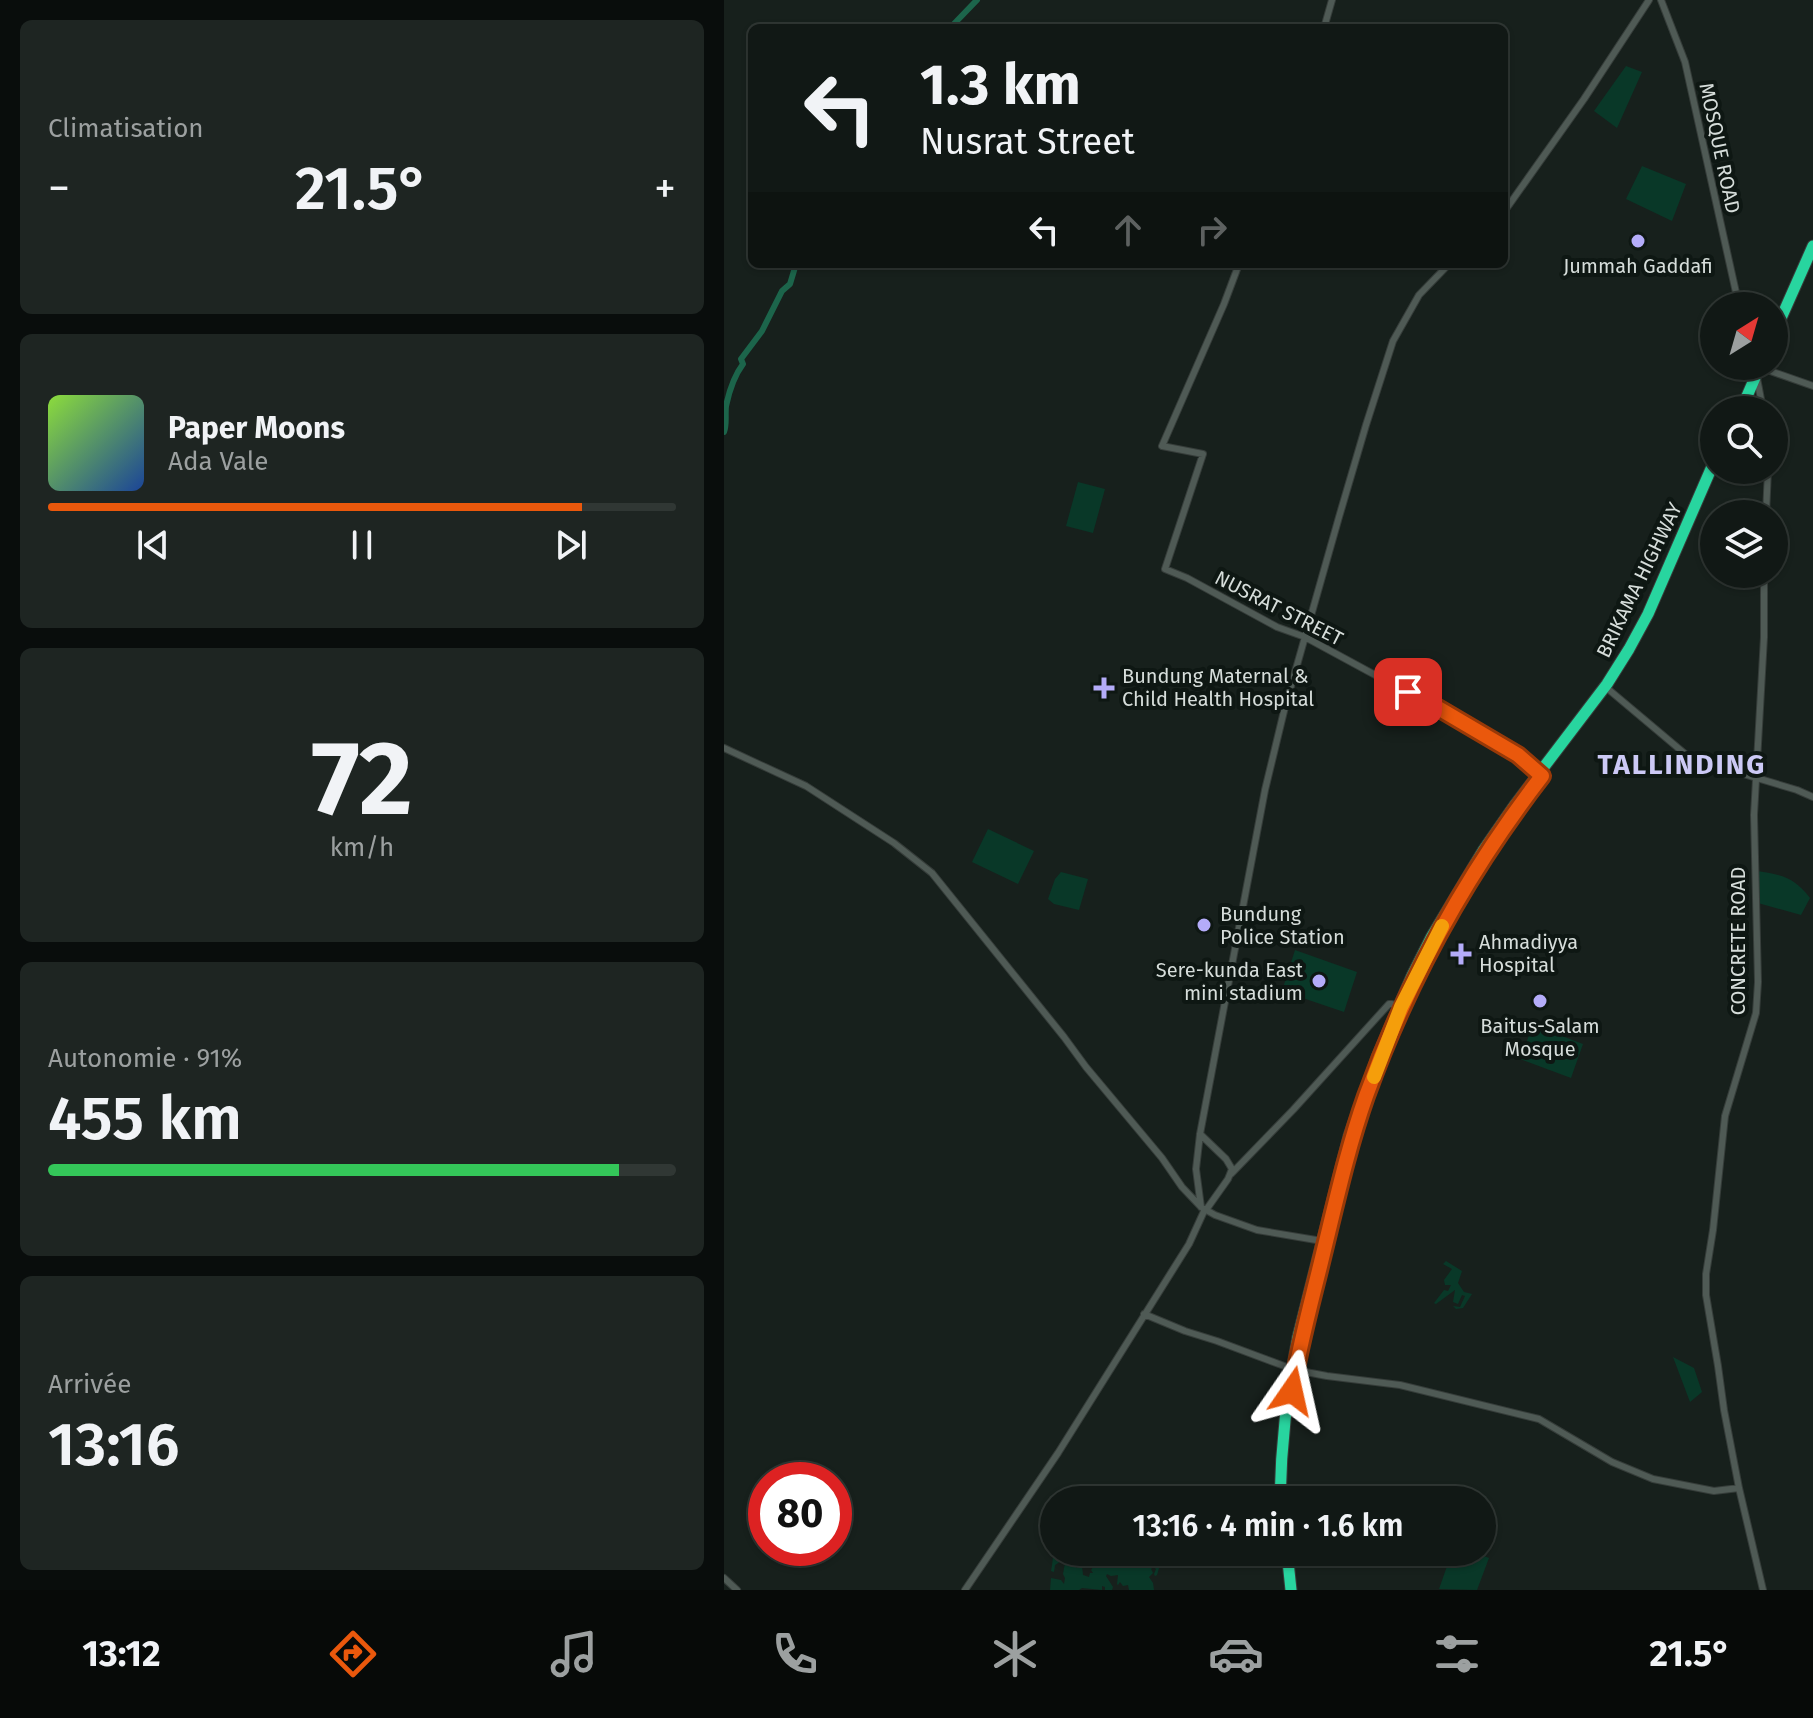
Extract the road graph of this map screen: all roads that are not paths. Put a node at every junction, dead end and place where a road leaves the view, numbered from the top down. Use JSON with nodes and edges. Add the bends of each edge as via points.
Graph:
{"nodes":[{"id":1,"x":1332,"y":0,"type":"edge"},
{"id":2,"x":1649,"y":0,"type":"edge"},
{"id":3,"x":1661,"y":0,"type":"edge"},
{"id":4,"x":1325,"y":24,"type":"edge"},
{"id":5,"x":1508,"y":206,"type":"edge"},
{"id":6,"x":1813,"y":237,"type":"edge"},
{"id":7,"x":1813,"y":246,"type":"edge"},
{"id":8,"x":1802,"y":265,"type":"junction"},
{"id":9,"x":1238,"y":268,"type":"edge"},
{"id":10,"x":1445,"y":268,"type":"edge"},
{"id":11,"x":1736,"y":292,"type":"edge"},
{"id":12,"x":1788,"y":294,"type":"edge"},
{"id":13,"x":1788,"y":300,"type":"edge"},
{"id":14,"x":1788,"y":378,"type":"edge"},
{"id":15,"x":1813,"y":386,"type":"edge"},
{"id":16,"x":1704,"y":484,"type":"edge"},
{"id":17,"x":1709,"y":484,"type":"edge"},
{"id":18,"x":1764,"y":588,"type":"edge"},
{"id":19,"x":1305,"y":637,"type":"junction"},
{"id":20,"x":1608,"y":689,"type":"junction"},
{"id":21,"x":724,"y":748,"type":"edge"},
{"id":22,"x":1541,"y":775,"type":"junction"},
{"id":23,"x":1755,"y":777,"type":"junction"},
{"id":24,"x":1813,"y":797,"type":"edge"},
{"id":25,"x":1396,"y":1007,"type":"junction"},
{"id":26,"x":1200,"y":1134,"type":"junction"},
{"id":27,"x":1231,"y":1174,"type":"junction"},
{"id":28,"x":1204,"y":1209,"type":"junction"},
{"id":29,"x":1322,"y":1241,"type":"junction"},
{"id":30,"x":1144,"y":1314,"type":"junction"},
{"id":31,"x":1293,"y":1370,"type":"junction"},
{"id":32,"x":1283,"y":1486,"type":"edge"},
{"id":33,"x":1740,"y":1490,"type":"junction"},
{"id":34,"x":1287,"y":1566,"type":"edge"},
{"id":35,"x":724,"y":1578,"type":"edge"},
{"id":36,"x":737,"y":1590,"type":"edge"},
{"id":37,"x":965,"y":1590,"type":"edge"},
{"id":38,"x":1290,"y":1590,"type":"edge"},
{"id":39,"x":1763,"y":1590,"type":"edge"}],
"edges":[{"from":1,"to":4,"type":"street"},
{"from":2,"to":5,"type":"street"},
{"from":3,"to":11,"type":"street","name":"MOSQUE ROAD","via":[[1685,62]]},
{"from":6,"to":8,"type":"highway"},
{"from":7,"to":8,"type":"highway"},
{"from":8,"to":12,"type":"highway"},
{"from":8,"to":13,"type":"highway"},
{"from":9,"to":19,"type":"street","name":"NUSRAT STREET","via":[[1162,446],[1203,454],[1165,569]]},
{"from":10,"to":19,"type":"street","via":[[1419,295],[1389,350]]},
{"from":14,"to":15,"type":"street"},
{"from":16,"to":22,"type":"highway","name":"BRIKAMA HIGHWAY","via":[[1629,649]]},
{"from":17,"to":20,"type":"highway","name":"BRIKAMA HIGHWAY","via":[[1650,616]]},
{"from":18,"to":23,"type":"street","name":"CONCRETE ROAD"},
{"from":19,"to":22,"type":"street","name":"NUSRAT STREET","via":[[1438,707],[1518,755]]},
{"from":19,"to":26,"type":"street","via":[[1265,790]]},
{"from":20,"to":22,"type":"highway","name":"BRIKAMA HIGHWAY"},
{"from":20,"to":23,"type":"street","via":[[1690,758]]},
{"from":21,"to":28,"type":"street","via":[[806,786],[932,873]]},
{"from":22,"to":25,"type":"highway","name":"BRIKAMA HIGHWAY","via":[[1463,882]]},
{"from":23,"to":24,"type":"street"},
{"from":23,"to":33,"type":"street","name":"CONCRETE ROAD","via":[[1755,1020],[1725,1116],[1706,1273]]},
{"from":25,"to":27,"type":"street"},
{"from":25,"to":29,"type":"highway","name":"BRIKAMA HIGHWAY","via":[[1349,1136]]},
{"from":25,"to":31,"type":"highway","name":"BRIKAMA HIGHWAY","via":[[1353,1137]]},
{"from":26,"to":27,"type":"street","via":[[1230,1164]]},
{"from":26,"to":28,"type":"street","via":[[1196,1169]]},
{"from":27,"to":28,"type":"street"},
{"from":28,"to":29,"type":"street","via":[[1257,1230]]},
{"from":28,"to":30,"type":"street","via":[[1189,1244]]},
{"from":29,"to":31,"type":"highway","name":"BRIKAMA HIGHWAY"},
{"from":30,"to":31,"type":"street"},
{"from":30,"to":37,"type":"street"},
{"from":31,"to":32,"type":"highway","name":"BRIKAMA HIGHWAY"},
{"from":31,"to":33,"type":"street","via":[[1400,1385],[1519,1413],[1653,1479],[1714,1491]]},
{"from":33,"to":39,"type":"street","name":"CONCRETE ROAD"},
{"from":34,"to":38,"type":"highway"},
{"from":35,"to":36,"type":"street"}]}
